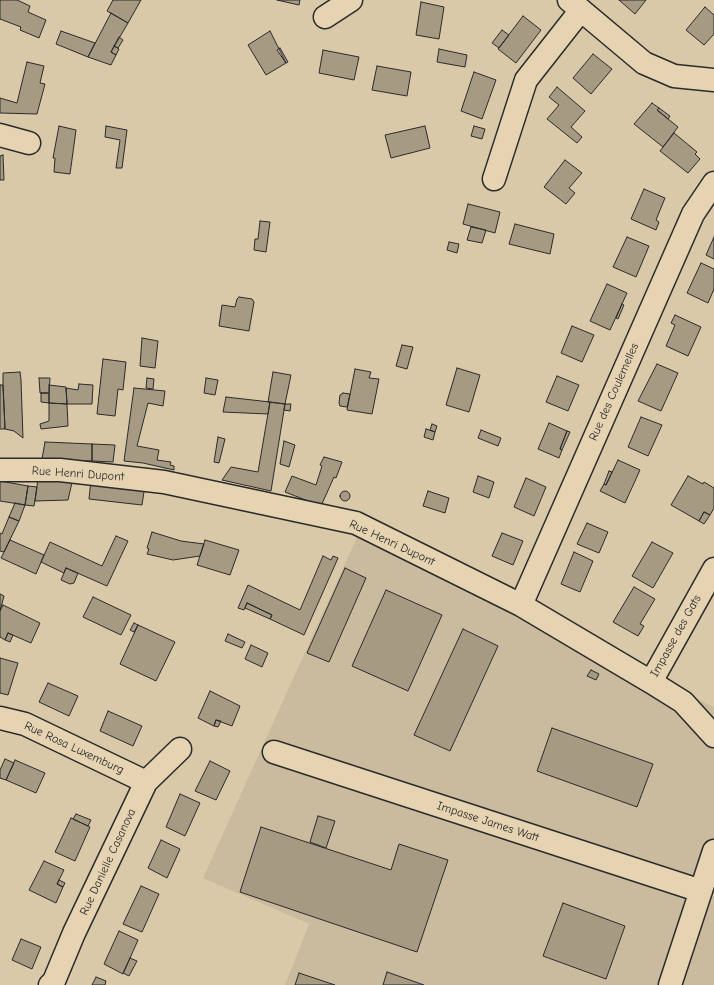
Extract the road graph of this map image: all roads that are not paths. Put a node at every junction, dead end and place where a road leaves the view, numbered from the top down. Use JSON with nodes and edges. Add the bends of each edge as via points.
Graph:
{"nodes":[{"id":1,"x":351,"y":0,"type":"edge"},
{"id":2,"x":575,"y":5,"type":"edge"},
{"id":3,"x":325,"y":17,"type":"dead end"},
{"id":4,"x":714,"y":80,"type":"edge"},
{"id":5,"x":0,"y":135,"type":"edge"},
{"id":6,"x":29,"y":143,"type":"dead end"},
{"id":7,"x":494,"y":179,"type":"dead end"},
{"id":8,"x":714,"y":183,"type":"edge"},
{"id":9,"x":0,"y":470,"type":"edge"},
{"id":10,"x":714,"y":569,"type":"edge"},
{"id":11,"x":521,"y":605,"type":"junction"},
{"id":12,"x":651,"y":682,"type":"junction"},
{"id":13,"x":0,"y":718,"type":"edge"},
{"id":14,"x":714,"y":736,"type":"edge"},
{"id":15,"x":180,"y":749,"type":"dead end"},
{"id":16,"x":274,"y":752,"type":"dead end"},
{"id":17,"x":146,"y":782,"type":"junction"},
{"id":18,"x":714,"y":851,"type":"edge"},
{"id":19,"x":701,"y":891,"type":"junction"},
{"id":20,"x":50,"y":985,"type":"edge"},
{"id":21,"x":670,"y":985,"type":"edge"}],
"edges":[{"from":1,"to":3,"type":"street"},
{"from":2,"to":4,"type":"street","via":[[644,63],[674,76]]},
{"from":2,"to":7,"type":"street","via":[[526,80]]},
{"from":5,"to":6,"type":"street"},
{"from":8,"to":11,"type":"street","name":"Rue des Coulemelles","via":[[693,214]]},
{"from":9,"to":11,"type":"street","name":"Rue Henri Dupont","via":[[60,470],[164,482],[356,523]]},
{"from":10,"to":12,"type":"street","name":"Impasse des Gats"},
{"from":11,"to":12,"type":"street","name":"Rue Henri Dupont"},
{"from":12,"to":14,"type":"street","name":"Rue Henri Dupont","via":[[683,702]]},
{"from":13,"to":17,"type":"street","name":"Rue Rosa Luxemburg","via":[[25,724]]},
{"from":15,"to":17,"type":"street","name":"Rue Danielle Casanova"},
{"from":16,"to":19,"type":"street","name":"Impasse James Watt"},
{"from":17,"to":20,"type":"street","name":"Rue Danielle Casanova"},
{"from":18,"to":19,"type":"street"},
{"from":19,"to":21,"type":"street"}]}
